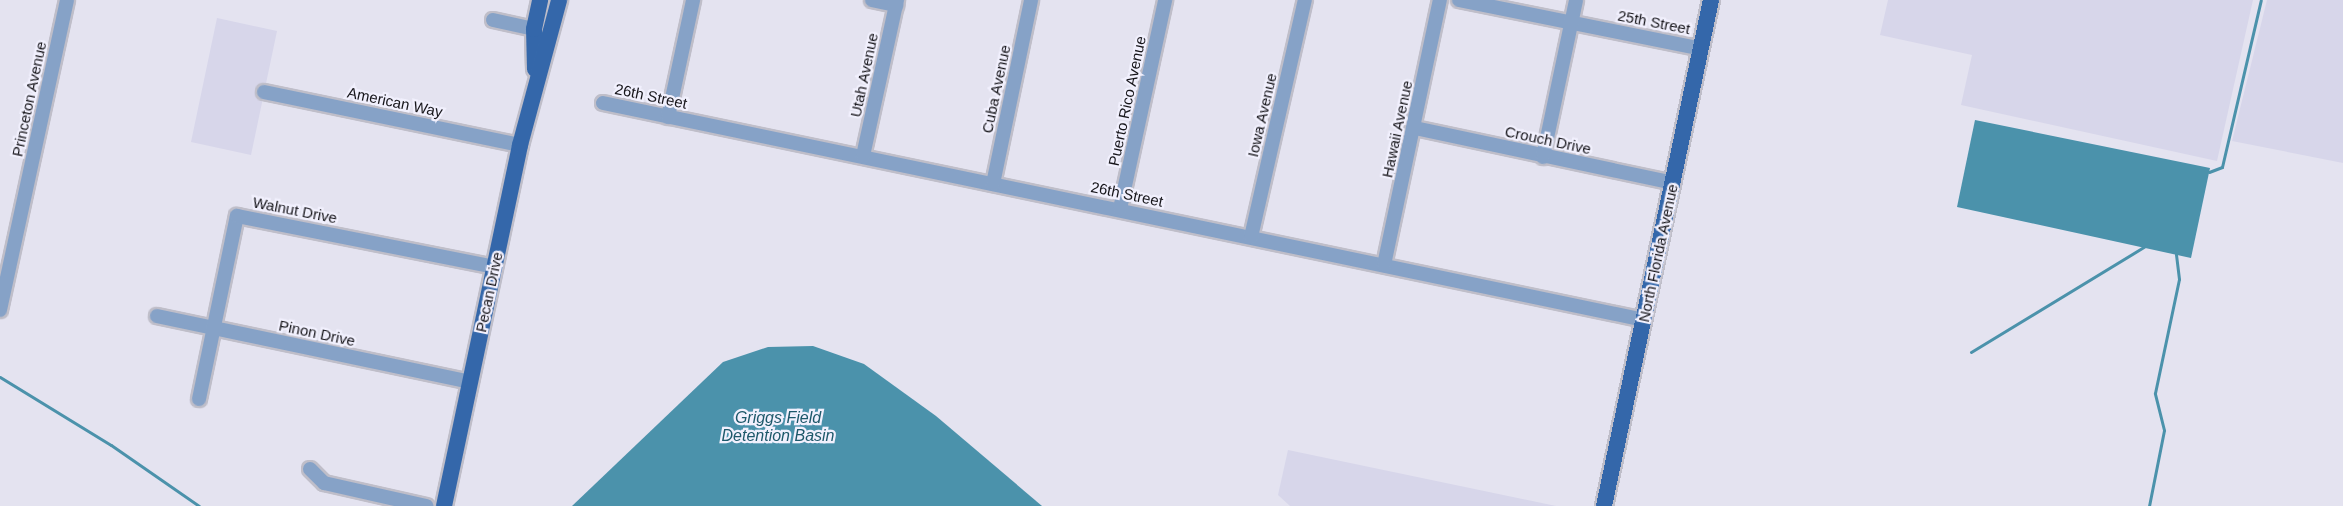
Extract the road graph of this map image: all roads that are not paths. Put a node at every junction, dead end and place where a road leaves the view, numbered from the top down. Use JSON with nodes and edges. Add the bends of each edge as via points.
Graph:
{"nodes":[{"id":1,"x":67,"y":0,"type":"edge"},
{"id":2,"x":540,"y":0,"type":"edge"},
{"id":3,"x":559,"y":0,"type":"edge"},
{"id":4,"x":693,"y":0,"type":"edge"},
{"id":5,"x":872,"y":0,"type":"edge"},
{"id":6,"x":1031,"y":0,"type":"edge"},
{"id":7,"x":1165,"y":0,"type":"edge"},
{"id":8,"x":1305,"y":0,"type":"edge"},
{"id":9,"x":1440,"y":0,"type":"edge"},
{"id":10,"x":1459,"y":0,"type":"edge"},
{"id":11,"x":1576,"y":0,"type":"edge"},
{"id":12,"x":1711,"y":0,"type":"edge"},
{"id":13,"x":896,"y":2,"type":"edge"},
{"id":14,"x":493,"y":20,"type":"dead end"},
{"id":15,"x":1571,"y":23,"type":"junction"},
{"id":16,"x":534,"y":29,"type":"junction"},
{"id":17,"x":1701,"y":49,"type":"junction"},
{"id":18,"x":535,"y":79,"type":"junction"},
{"id":19,"x":264,"y":92,"type":"dead end"},
{"id":20,"x":603,"y":103,"type":"dead end"},
{"id":21,"x":668,"y":117,"type":"junction"},
{"id":22,"x":1415,"y":128,"type":"junction"},
{"id":23,"x":520,"y":145,"type":"junction"},
{"id":24,"x":863,"y":156,"type":"junction"},
{"id":25,"x":1543,"y":157,"type":"junction"},
{"id":26,"x":1673,"y":183,"type":"junction"},
{"id":27,"x":993,"y":184,"type":"junction"},
{"id":28,"x":1120,"y":209,"type":"junction"},
{"id":29,"x":1251,"y":237,"type":"junction"},
{"id":30,"x":1384,"y":265,"type":"junction"},
{"id":31,"x":495,"y":267,"type":"junction"},
{"id":32,"x":0,"y":310,"type":"edge"},
{"id":33,"x":157,"y":316,"type":"dead end"},
{"id":34,"x":1644,"y":320,"type":"junction"},
{"id":35,"x":212,"y":328,"type":"junction"},
{"id":36,"x":470,"y":382,"type":"junction"},
{"id":37,"x":199,"y":399,"type":"dead end"},
{"id":38,"x":310,"y":469,"type":"dead end"},
{"id":39,"x":426,"y":506,"type":"edge"},
{"id":40,"x":444,"y":506,"type":"edge"},
{"id":41,"x":1604,"y":506,"type":"edge"}],
"edges":[{"from":1,"to":32,"type":"street","name":"Princeton Avenue"},
{"from":2,"to":16,"type":"main road","name":"Pecan Drive"},
{"from":3,"to":18,"type":"main road","name":"Pecan Drive"},
{"from":4,"to":21,"type":"street"},
{"from":5,"to":13,"type":"street"},
{"from":6,"to":27,"type":"street","name":"Cuba Avenue"},
{"from":7,"to":28,"type":"street","name":"Puerto Rico Avenue"},
{"from":8,"to":29,"type":"street","name":"Iowa Avenue"},
{"from":9,"to":22,"type":"street","name":"Hawaii Avenue"},
{"from":10,"to":15,"type":"street","name":"25th Street"},
{"from":11,"to":15,"type":"street"},
{"from":12,"to":17,"type":"main road","name":"North Florida Avenue"},
{"from":13,"to":24,"type":"street","name":"Utah Avenue"},
{"from":14,"to":16,"type":"street"},
{"from":15,"to":17,"type":"street","name":"25th Street"},
{"from":15,"to":25,"type":"street"},
{"from":16,"to":18,"type":"main road","name":"Pecan Drive"},
{"from":17,"to":26,"type":"main road","name":"North Florida Avenue"},
{"from":18,"to":23,"type":"main road","name":"Pecan Drive"},
{"from":19,"to":23,"type":"street","name":"American Way"},
{"from":20,"to":21,"type":"street","name":"26th Street"},
{"from":21,"to":24,"type":"street","name":"26th Street"},
{"from":22,"to":25,"type":"street","name":"Crouch Drive"},
{"from":22,"to":30,"type":"street","name":"Hawaii Avenue"},
{"from":23,"to":31,"type":"main road","name":"Pecan Drive"},
{"from":24,"to":27,"type":"street","name":"26th Street"},
{"from":25,"to":26,"type":"street","name":"Crouch Drive"},
{"from":26,"to":34,"type":"main road","name":"North Florida Avenue"},
{"from":27,"to":28,"type":"street","name":"26th Street"},
{"from":28,"to":29,"type":"street","name":"26th Street"},
{"from":29,"to":30,"type":"street","name":"26th Street"},
{"from":30,"to":34,"type":"street","name":"26th Street"},
{"from":31,"to":35,"type":"street","name":"Walnut Drive","via":[[237,216]]},
{"from":31,"to":36,"type":"main road","name":"Pecan Drive"},
{"from":33,"to":35,"type":"street","name":"Pinon Drive"},
{"from":34,"to":41,"type":"main road","name":"North Florida Avenue"},
{"from":35,"to":36,"type":"street","name":"Pinon Drive"},
{"from":35,"to":37,"type":"street","name":"Walnut Drive"},
{"from":36,"to":40,"type":"main road","name":"Pecan Drive"},
{"from":38,"to":39,"type":"street","via":[[324,483]]}]}
